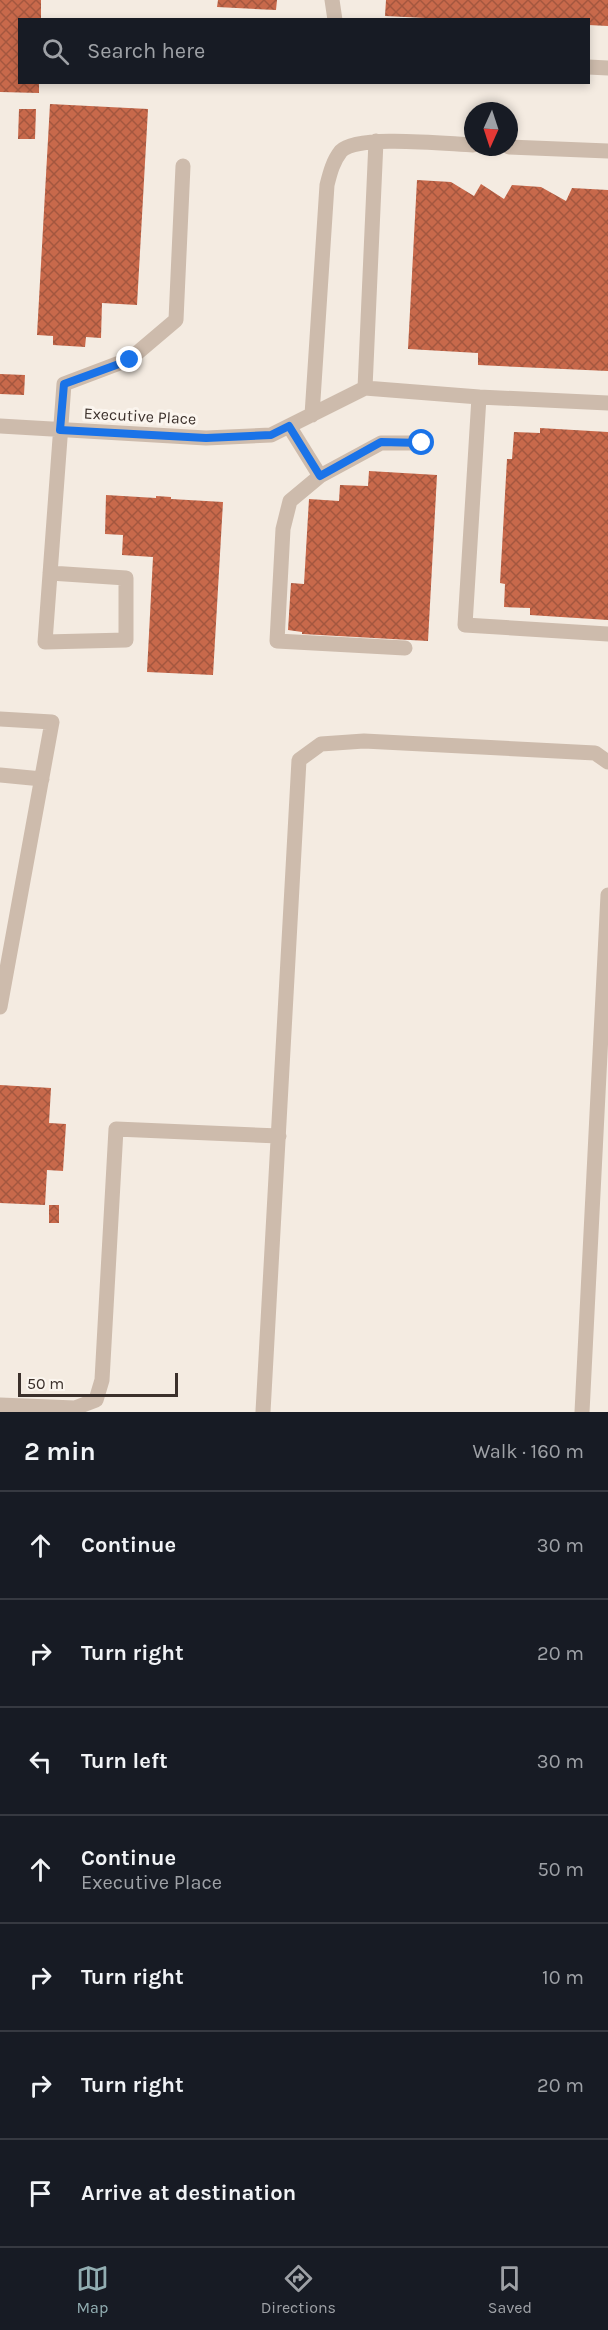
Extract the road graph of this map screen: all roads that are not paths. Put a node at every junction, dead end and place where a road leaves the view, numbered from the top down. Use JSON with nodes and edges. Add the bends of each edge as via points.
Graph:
{"nodes":[{"id":1,"x":332,"y":0,"type":"edge"},
{"id":2,"x":335,"y":18,"type":"edge"},
{"id":3,"x":590,"y":67,"type":"edge"},
{"id":4,"x":608,"y":68,"type":"edge"},
{"id":5,"x":376,"y":141,"type":"junction"},
{"id":6,"x":464,"y":145,"type":"edge"},
{"id":7,"x":518,"y":147,"type":"edge"},
{"id":8,"x":608,"y":151,"type":"edge"},
{"id":9,"x":183,"y":166,"type":"dead end"},
{"id":10,"x":365,"y":388,"type":"junction"},
{"id":11,"x":479,"y":397,"type":"junction"},
{"id":12,"x":608,"y":403,"type":"edge"},
{"id":13,"x":312,"y":415,"type":"junction"},
{"id":14,"x":0,"y":426,"type":"edge"},
{"id":15,"x":289,"y":426,"type":"junction"},
{"id":16,"x":60,"y":430,"type":"junction"},
{"id":17,"x":422,"y":443,"type":"dead end"},
{"id":18,"x":320,"y":476,"type":"junction"},
{"id":19,"x":50,"y":573,"type":"junction"},
{"id":20,"x":608,"y":634,"type":"edge"},
{"id":21,"x":405,"y":648,"type":"dead end"},
{"id":22,"x":0,"y":719,"type":"edge"},
{"id":23,"x":608,"y":762,"type":"edge"},
{"id":24,"x":0,"y":775,"type":"edge"},
{"id":25,"x":42,"y":779,"type":"junction"},
{"id":26,"x":608,"y":895,"type":"edge"},
{"id":27,"x":0,"y":1007,"type":"edge"},
{"id":28,"x":279,"y":1136,"type":"junction"},
{"id":29,"x":0,"y":1405,"type":"edge"},
{"id":30,"x":263,"y":1412,"type":"edge"},
{"id":31,"x":582,"y":1412,"type":"edge"}],
"edges":[{"from":1,"to":2,"type":"street"},
{"from":3,"to":4,"type":"street"},
{"from":5,"to":6,"type":"street"},
{"from":5,"to":10,"type":"street"},
{"from":5,"to":13,"type":"street","via":[[342,150],[331,167]]},
{"from":7,"to":8,"type":"street"},
{"from":9,"to":16,"type":"street","via":[[176,320],[130,360],[64,384]]},
{"from":10,"to":11,"type":"street"},
{"from":10,"to":13,"type":"street","name":"Executive Place"},
{"from":11,"to":12,"type":"street"},
{"from":11,"to":20,"type":"street","via":[[465,625]]},
{"from":13,"to":15,"type":"street","name":"Executive Place"},
{"from":14,"to":16,"type":"street","name":"Executive Place"},
{"from":15,"to":16,"type":"street","name":"Executive Place","via":[[271,435],[206,438]]},
{"from":15,"to":18,"type":"street"},
{"from":16,"to":19,"type":"street"},
{"from":17,"to":18,"type":"street","via":[[381,442]]},
{"from":18,"to":21,"type":"street","via":[[290,501],[285,520],[277,641]]},
{"from":19,"to":19,"type":"street","via":[[45,642],[126,640],[126,578]]},
{"from":22,"to":25,"type":"street","via":[[52,722]]},
{"from":23,"to":28,"type":"street","via":[[595,753],[364,741],[321,744],[299,760]]},
{"from":24,"to":25,"type":"street"},
{"from":25,"to":27,"type":"street"},
{"from":26,"to":31,"type":"street"},
{"from":28,"to":29,"type":"street","via":[[116,1129],[102,1380],[96,1401],[75,1408]]},
{"from":28,"to":30,"type":"street"}]}
